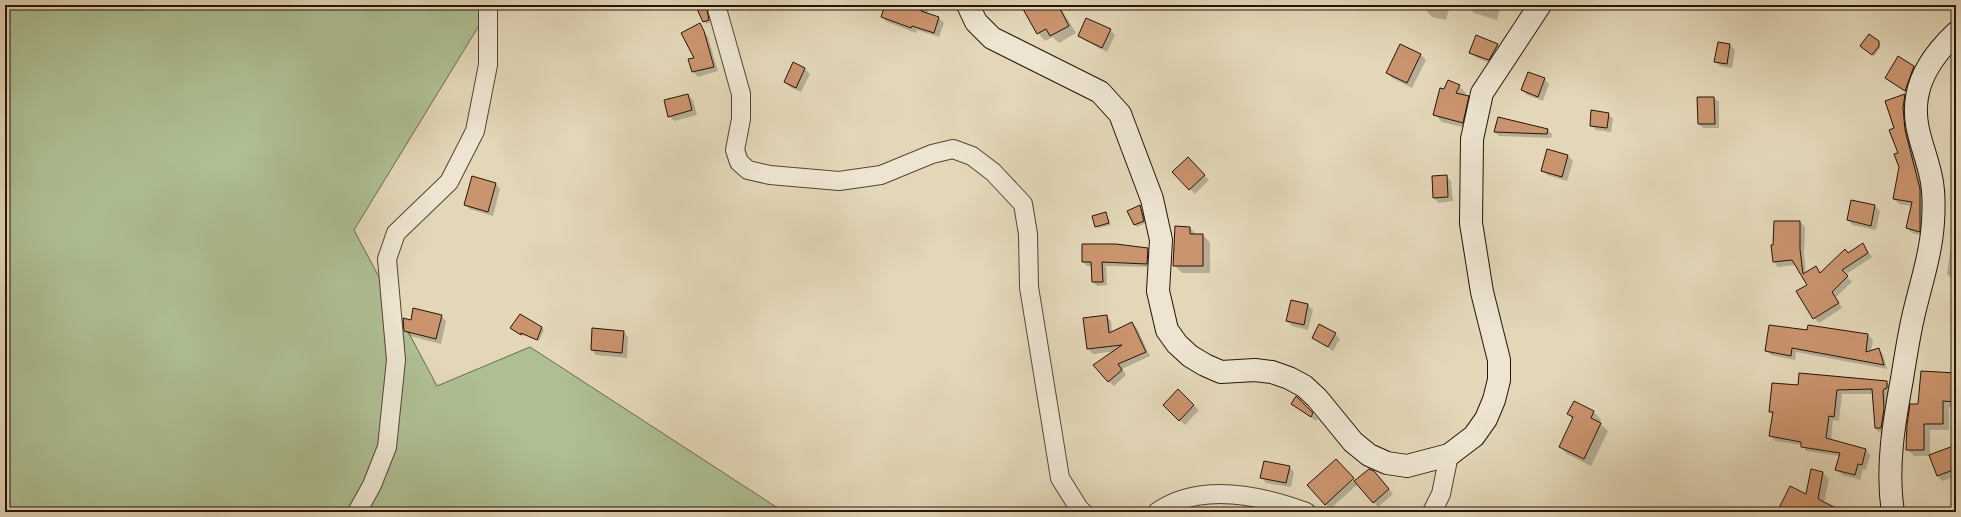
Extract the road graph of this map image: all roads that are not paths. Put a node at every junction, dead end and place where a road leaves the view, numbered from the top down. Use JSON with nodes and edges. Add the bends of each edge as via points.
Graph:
{"nodes":[{"id":1,"x":488,"y":5,"type":"edge"},
{"id":2,"x":716,"y":5,"type":"edge"},
{"id":3,"x":968,"y":5,"type":"edge"},
{"id":4,"x":1540,"y":5,"type":"edge"},
{"id":5,"x":1956,"y":33,"type":"edge"},
{"id":6,"x":1449,"y":454,"type":"junction"},
{"id":7,"x":357,"y":512,"type":"edge"},
{"id":8,"x":1083,"y":512,"type":"edge"},
{"id":9,"x":1157,"y":512,"type":"edge"},
{"id":10,"x":1306,"y":512,"type":"edge"},
{"id":11,"x":1432,"y":512,"type":"edge"},
{"id":12,"x":1893,"y":512,"type":"edge"}],
"edges":[{"from":1,"to":7,"type":"street","via":[[488,65],[475,131],[449,182],[396,233],[387,259],[396,360],[387,447],[372,485]]},
{"from":2,"to":8,"type":"street","via":[[741,94],[741,118],[735,150],[739,162],[748,170],[770,175],[839,181],[881,176],[932,154],[953,149],[972,156],[993,172],[1023,204],[1028,234],[1029,287],[1060,478]]},
{"from":3,"to":6,"type":"main road","via":[[976,22],[992,38],[1100,92],[1120,114],[1152,199],[1161,240],[1158,291],[1167,330],[1177,344],[1205,366],[1221,372],[1272,372],[1304,386],[1353,442],[1369,455],[1388,463],[1407,466]]},
{"from":4,"to":6,"type":"main road","via":[[1482,93],[1472,139],[1472,223],[1482,292],[1499,360],[1499,380],[1486,419],[1474,436]]},
{"from":5,"to":12,"type":"main road","via":[[1934,57],[1917,95],[1917,130],[1931,176],[1934,208],[1932,240],[1912,323],[1893,430]]},
{"from":6,"to":11,"type":"street","via":[[1441,494]]},
{"from":9,"to":10,"type":"street","via":[[1176,501],[1203,495],[1235,493]]}]}
